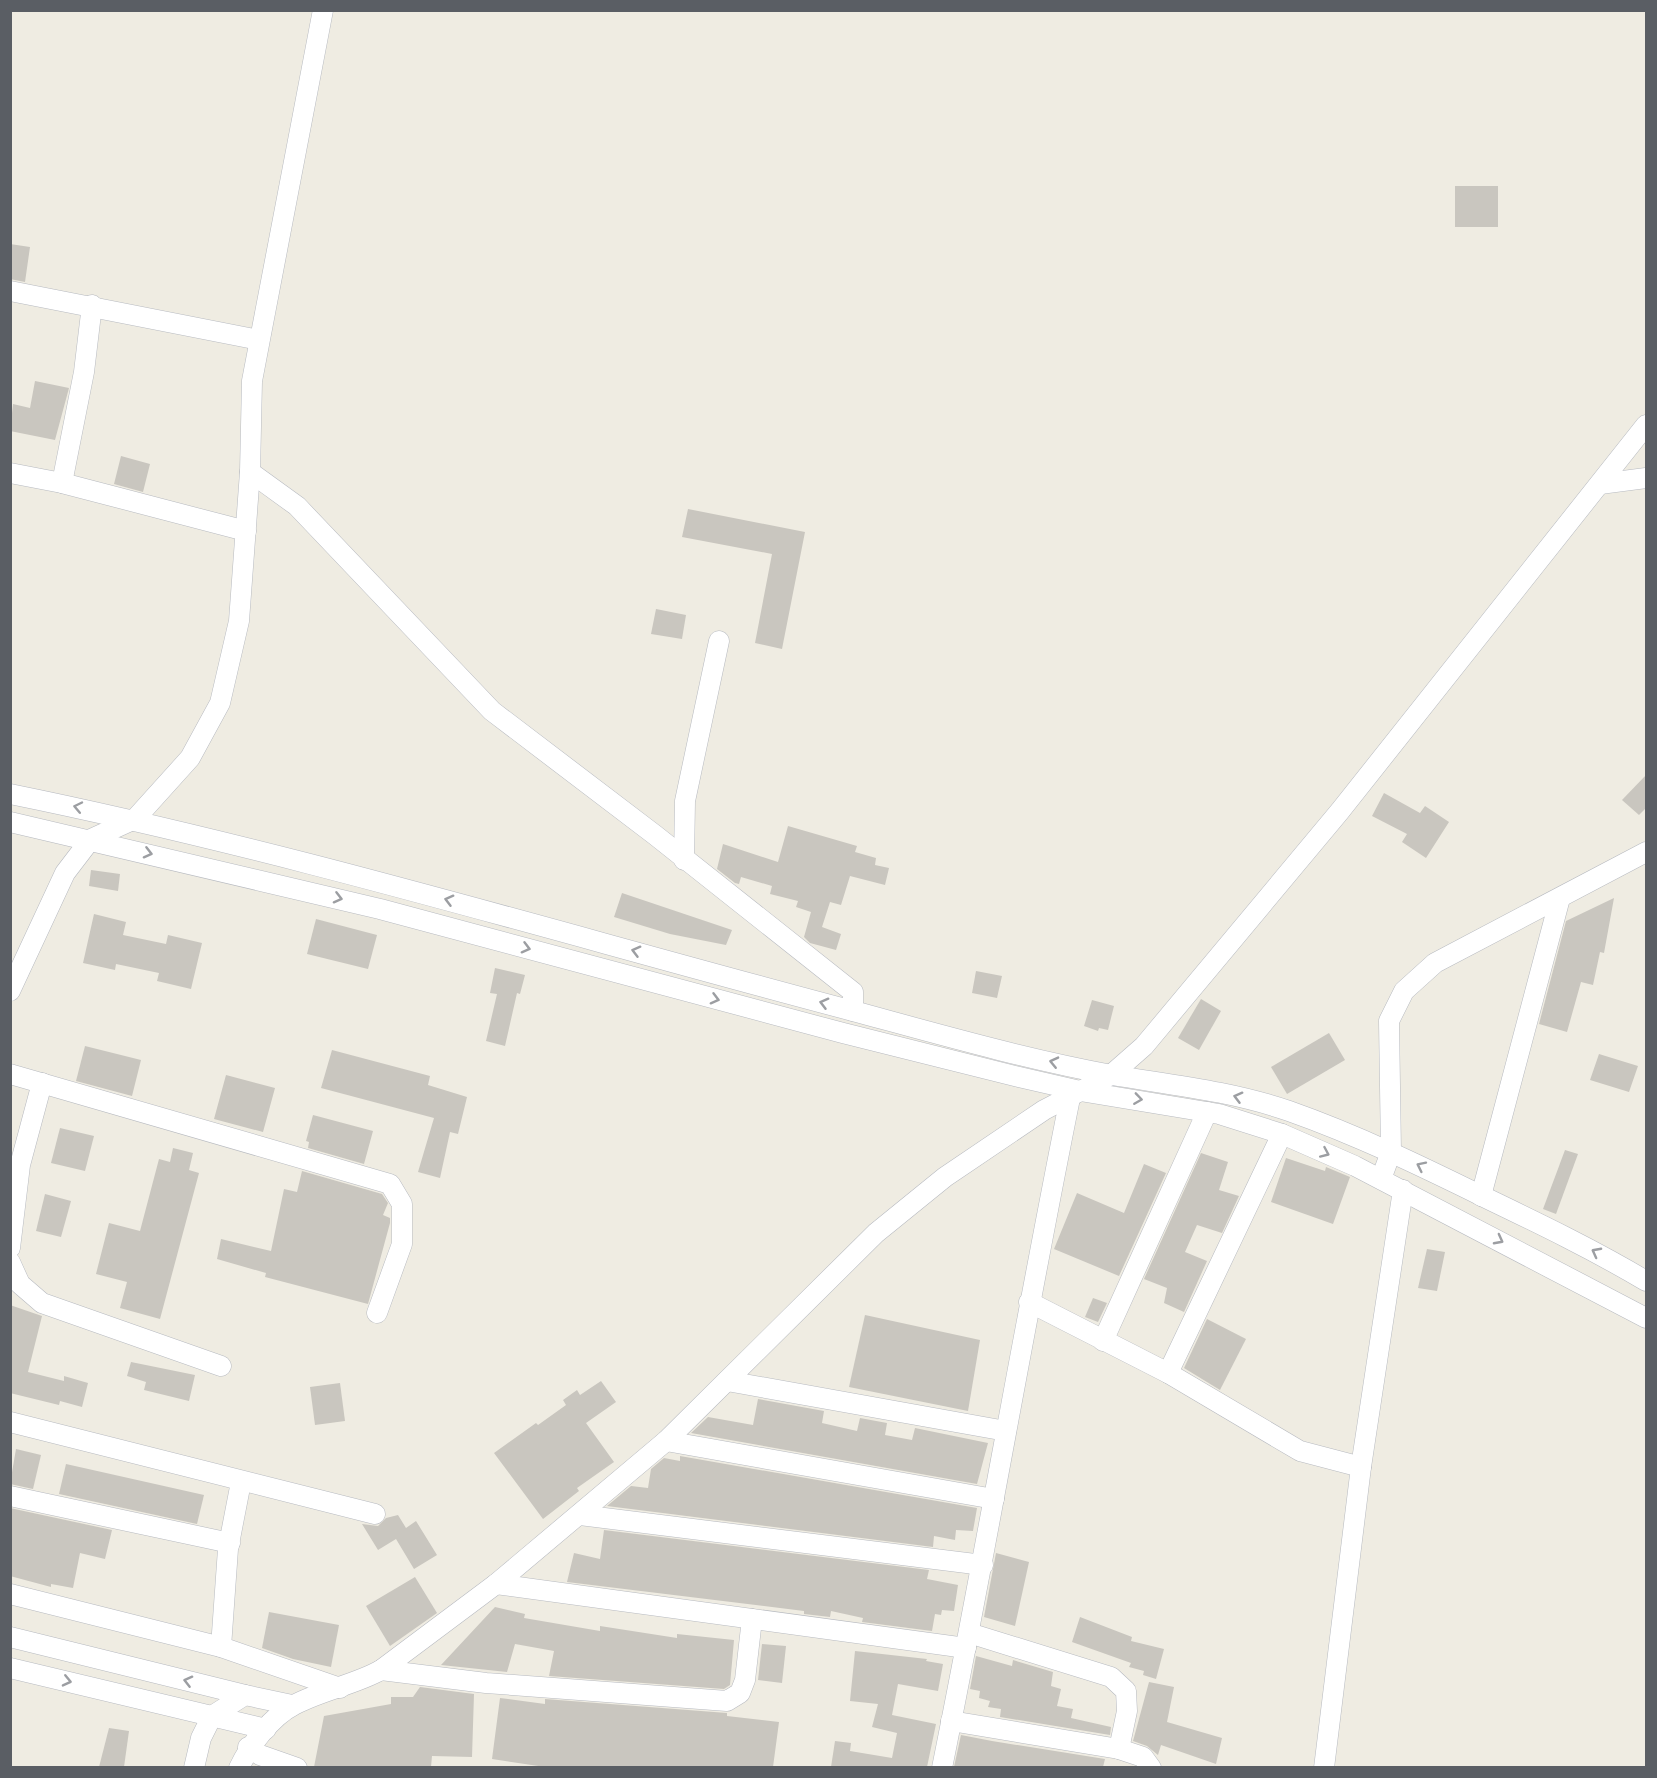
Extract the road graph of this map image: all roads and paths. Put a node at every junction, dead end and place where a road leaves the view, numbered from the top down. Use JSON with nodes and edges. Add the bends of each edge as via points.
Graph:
{"nodes":[{"id":1,"x":323,"y":10,"type":"edge"},
{"id":2,"x":10,"y":291,"type":"edge"},
{"id":3,"x":92,"y":305,"type":"junction"},
{"id":4,"x":259,"y":340,"type":"junction"},
{"id":5,"x":1647,"y":425,"type":"edge"},
{"id":6,"x":250,"y":472,"type":"junction"},
{"id":7,"x":10,"y":473,"type":"edge"},
{"id":8,"x":1647,"y":478,"type":"edge"},
{"id":9,"x":62,"y":483,"type":"junction"},
{"id":10,"x":1600,"y":484,"type":"junction"},
{"id":11,"x":246,"y":531,"type":"junction"},
{"id":12,"x":719,"y":641,"type":"dead end"},
{"id":13,"x":10,"y":794,"type":"edge"},
{"id":14,"x":135,"y":819,"type":"junction"},
{"id":15,"x":10,"y":822,"type":"edge"},
{"id":16,"x":91,"y":839,"type":"junction"},
{"id":17,"x":1647,"y":852,"type":"edge"},
{"id":18,"x":684,"y":860,"type":"junction"},
{"id":19,"x":1560,"y":898,"type":"junction"},
{"id":20,"x":10,"y":991,"type":"edge"},
{"id":21,"x":853,"y":1011,"type":"junction"},
{"id":22,"x":10,"y":1074,"type":"edge"},
{"id":23,"x":1111,"y":1075,"type":"junction"},
{"id":24,"x":42,"y":1083,"type":"junction"},
{"id":25,"x":1075,"y":1094,"type":"junction"},
{"id":26,"x":1207,"y":1112,"type":"junction"},
{"id":27,"x":1282,"y":1134,"type":"junction"},
{"id":28,"x":1391,"y":1152,"type":"junction"},
{"id":29,"x":1381,"y":1179,"type":"junction"},
{"id":30,"x":1404,"y":1190,"type":"junction"},
{"id":31,"x":1481,"y":1196,"type":"junction"},
{"id":32,"x":10,"y":1248,"type":"edge"},
{"id":33,"x":10,"y":1262,"type":"edge"},
{"id":34,"x":1647,"y":1281,"type":"edge"},
{"id":35,"x":1029,"y":1302,"type":"junction"},
{"id":36,"x":377,"y":1313,"type":"dead end"},
{"id":37,"x":1647,"y":1318,"type":"edge"},
{"id":38,"x":1103,"y":1341,"type":"junction"},
{"id":39,"x":221,"y":1366,"type":"dead end"},
{"id":40,"x":1168,"y":1373,"type":"junction"},
{"id":41,"x":727,"y":1381,"type":"junction"},
{"id":42,"x":10,"y":1422,"type":"edge"},
{"id":43,"x":1006,"y":1431,"type":"junction"},
{"id":44,"x":666,"y":1441,"type":"junction"},
{"id":45,"x":1361,"y":1467,"type":"junction"},
{"id":46,"x":241,"y":1482,"type":"junction"},
{"id":47,"x":10,"y":1496,"type":"edge"},
{"id":48,"x":994,"y":1499,"type":"junction"},
{"id":49,"x":375,"y":1514,"type":"dead end"},
{"id":50,"x":580,"y":1515,"type":"junction"},
{"id":51,"x":230,"y":1543,"type":"junction"},
{"id":52,"x":983,"y":1565,"type":"junction"},
{"id":53,"x":496,"y":1584,"type":"junction"},
{"id":54,"x":10,"y":1594,"type":"edge"},
{"id":55,"x":752,"y":1619,"type":"junction"},
{"id":56,"x":10,"y":1637,"type":"edge"},
{"id":57,"x":968,"y":1640,"type":"junction"},
{"id":58,"x":221,"y":1647,"type":"junction"},
{"id":59,"x":10,"y":1668,"type":"edge"},
{"id":60,"x":381,"y":1670,"type":"junction"},
{"id":61,"x":340,"y":1688,"type":"junction"},
{"id":62,"x":245,"y":1695,"type":"junction"},
{"id":63,"x":292,"y":1705,"type":"junction"},
{"id":64,"x":212,"y":1716,"type":"junction"},
{"id":65,"x":951,"y":1721,"type":"junction"},
{"id":66,"x":266,"y":1728,"type":"junction"},
{"id":67,"x":248,"y":1747,"type":"junction"},
{"id":68,"x":1119,"y":1749,"type":"junction"},
{"id":69,"x":194,"y":1767,"type":"edge"},
{"id":70,"x":239,"y":1767,"type":"edge"},
{"id":71,"x":297,"y":1767,"type":"edge"},
{"id":72,"x":942,"y":1767,"type":"edge"},
{"id":73,"x":1151,"y":1767,"type":"edge"},
{"id":74,"x":1324,"y":1767,"type":"edge"}],
"edges":[{"from":1,"to":4,"type":"street"},
{"from":2,"to":3,"type":"street"},
{"from":3,"to":4,"type":"street"},
{"from":3,"to":9,"type":"street","via":[[84,372]]},
{"from":4,"to":6,"type":"street","via":[[252,381]]},
{"from":5,"to":10,"type":"street"},
{"from":6,"to":11,"type":"street"},
{"from":6,"to":18,"type":"street","via":[[297,506],[492,711]]},
{"from":7,"to":9,"type":"street"},
{"from":8,"to":10,"type":"street"},
{"from":9,"to":11,"type":"street"},
{"from":10,"to":23,"type":"street","via":[[1175,1012]]},
{"from":11,"to":14,"type":"street","via":[[239,621],[220,703],[190,758]]},
{"from":12,"to":18,"type":"street","via":[[685,801]]},
{"from":14,"to":13,"type":"street","one_way":true},
{"from":14,"to":16,"type":"street"},
{"from":21,"to":14,"type":"street","one_way":true,"via":[[383,881]]},
{"from":15,"to":16,"type":"street"},
{"from":16,"to":20,"type":"street","via":[[65,873]]},
{"from":16,"to":25,"type":"street","one_way":true,"via":[[380,909]]},
{"from":17,"to":19,"type":"street"},
{"from":18,"to":21,"type":"street","via":[[853,992]]},
{"from":19,"to":28,"type":"street","via":[[1435,963],[1404,991],[1389,1021]]},
{"from":19,"to":31,"type":"street"},
{"from":23,"to":21,"type":"street","one_way":true},
{"from":22,"to":24,"type":"street"},
{"from":23,"to":25,"type":"street"},
{"from":28,"to":23,"type":"street","one_way":true,"via":[[1276,1108],[1214,1091]]},
{"from":24,"to":32,"type":"street","via":[[20,1165]]},
{"from":24,"to":36,"type":"street","via":[[390,1184],[402,1204],[402,1244]]},
{"from":25,"to":26,"type":"street","one_way":true},
{"from":25,"to":35,"type":"street"},
{"from":25,"to":41,"type":"street","via":[[1044,1110],[945,1177],[876,1233]]},
{"from":26,"to":27,"type":"street"},
{"from":26,"to":38,"type":"street"},
{"from":27,"to":29,"type":"street","one_way":true},
{"from":27,"to":40,"type":"street"},
{"from":28,"to":29,"type":"street"},
{"from":31,"to":28,"type":"street","one_way":true},
{"from":29,"to":30,"type":"street"},
{"from":30,"to":37,"type":"street","one_way":true},
{"from":30,"to":45,"type":"street"},
{"from":34,"to":31,"type":"street","one_way":true,"via":[[1597,1252]]},
{"from":33,"to":39,"type":"street","via":[[20,1284],[42,1303]]},
{"from":35,"to":38,"type":"street"},
{"from":35,"to":43,"type":"street"},
{"from":38,"to":40,"type":"street"},
{"from":40,"to":45,"type":"street","via":[[1300,1450]]},
{"from":41,"to":43,"type":"street"},
{"from":41,"to":44,"type":"street"},
{"from":42,"to":46,"type":"street"},
{"from":43,"to":48,"type":"street"},
{"from":44,"to":48,"type":"street"},
{"from":44,"to":50,"type":"street"},
{"from":45,"to":74,"type":"street"},
{"from":46,"to":49,"type":"street"},
{"from":46,"to":51,"type":"street"},
{"from":47,"to":51,"type":"street"},
{"from":48,"to":52,"type":"street"},
{"from":50,"to":52,"type":"street"},
{"from":50,"to":53,"type":"street"},
{"from":51,"to":58,"type":"street"},
{"from":52,"to":57,"type":"street"},
{"from":53,"to":55,"type":"street"},
{"from":53,"to":60,"type":"street"},
{"from":54,"to":58,"type":"street"},
{"from":55,"to":57,"type":"street"},
{"from":55,"to":60,"type":"street","via":[[745,1680],[740,1693],[727,1701],[486,1683]]},
{"from":62,"to":56,"type":"street","one_way":true},
{"from":57,"to":65,"type":"street"},
{"from":57,"to":68,"type":"street","via":[[1101,1673],[1117,1682],[1128,1699]]},
{"from":58,"to":61,"type":"street"},
{"from":59,"to":64,"type":"street","one_way":true},
{"from":60,"to":61,"type":"street"},
{"from":61,"to":63,"type":"street"},
{"from":62,"to":63,"type":"street"},
{"from":62,"to":64,"type":"street"},
{"from":63,"to":66,"type":"street"},
{"from":64,"to":66,"type":"street"},
{"from":64,"to":69,"type":"street","via":[[201,1738]]},
{"from":65,"to":68,"type":"street"},
{"from":65,"to":72,"type":"street"},
{"from":66,"to":67,"type":"street"},
{"from":67,"to":70,"type":"street"},
{"from":67,"to":71,"type":"street"},
{"from":68,"to":73,"type":"street","via":[[1143,1756]]}]}
